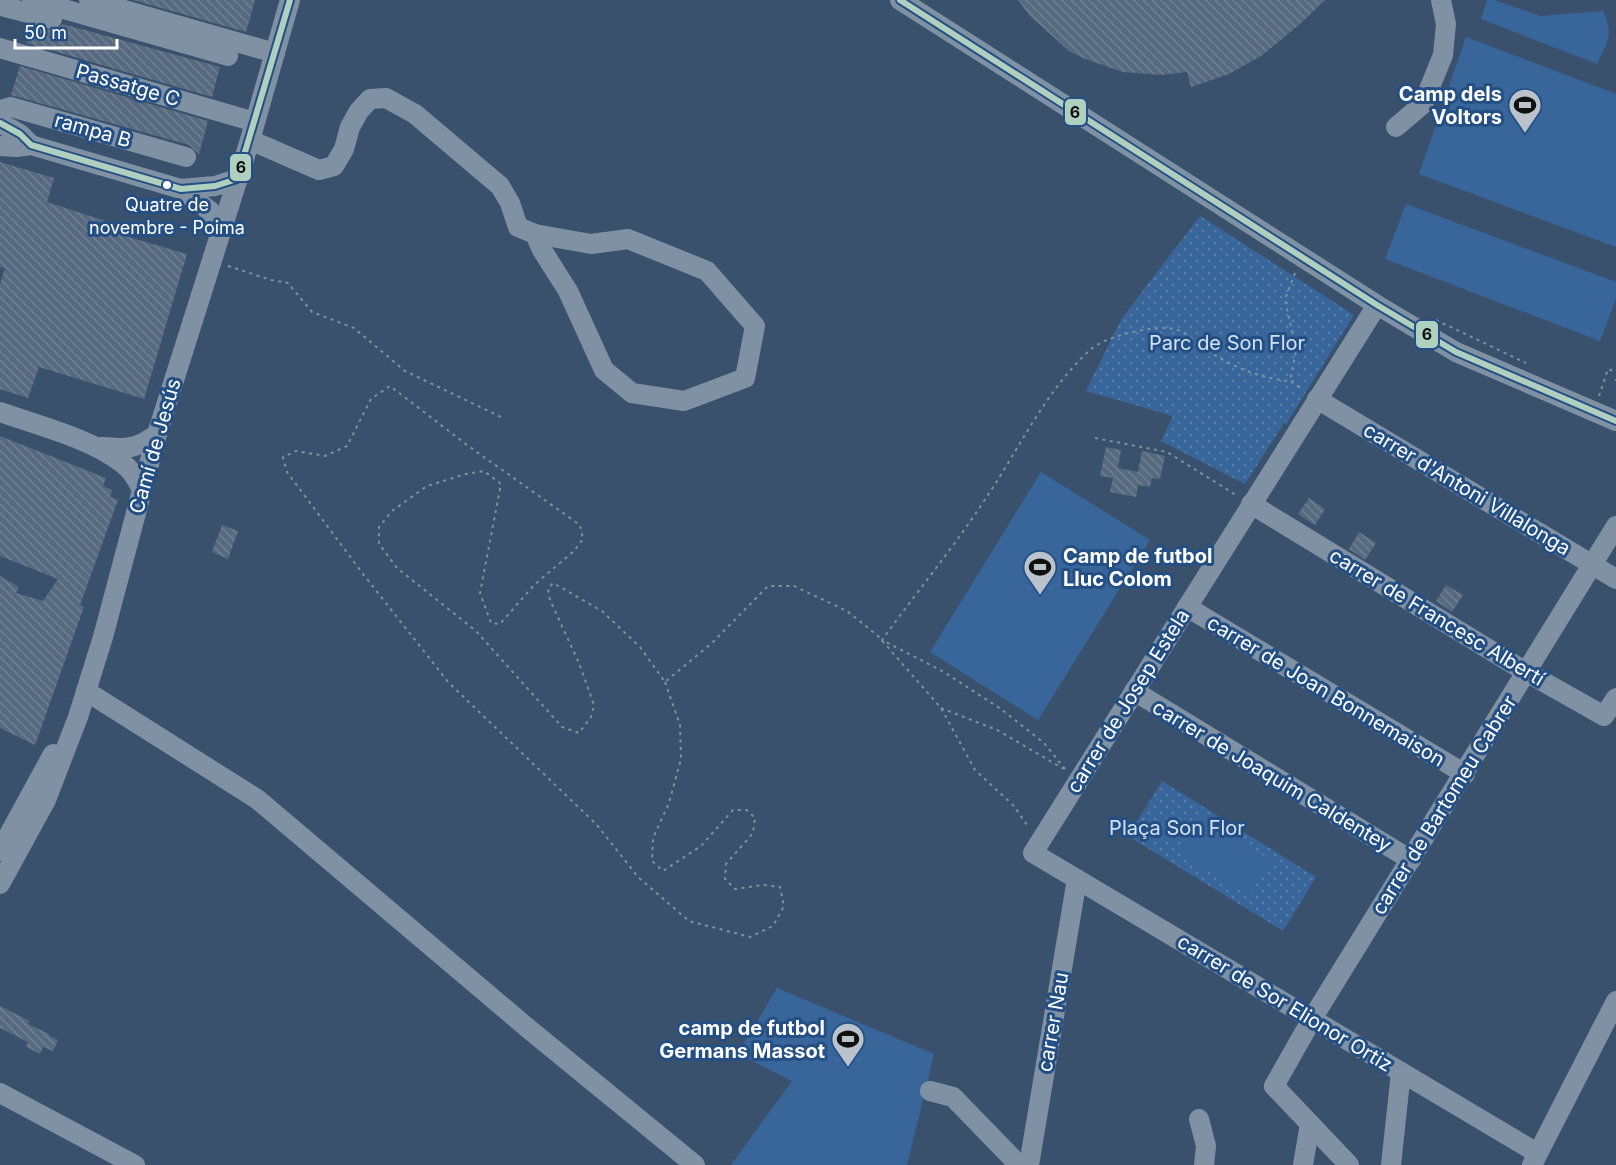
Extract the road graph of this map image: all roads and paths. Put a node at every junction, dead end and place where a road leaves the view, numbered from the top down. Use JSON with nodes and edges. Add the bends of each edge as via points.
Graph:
{"nodes":[{"id":1,"x":32,"y":0,"type":"edge"},
{"id":2,"x":89,"y":0,"type":"edge"},
{"id":3,"x":290,"y":0,"type":"edge"},
{"id":4,"x":900,"y":0,"type":"edge"},
{"id":5,"x":1441,"y":0,"type":"edge"},
{"id":6,"x":4,"y":11,"type":"edge"},
{"id":7,"x":84,"y":27,"type":"dead end"},
{"id":8,"x":0,"y":48,"type":"edge"},
{"id":9,"x":275,"y":53,"type":"junction"},
{"id":10,"x":228,"y":56,"type":"dead end"},
{"id":11,"x":0,"y":110,"type":"edge"},
{"id":12,"x":0,"y":123,"type":"edge"},
{"id":13,"x":1396,"y":127,"type":"dead end"},
{"id":14,"x":253,"y":131,"type":"junction"},
{"id":15,"x":31,"y":145,"type":"junction"},
{"id":16,"x":0,"y":146,"type":"edge"},
{"id":17,"x":186,"y":157,"type":"dead end"},
{"id":18,"x":237,"y":179,"type":"junction"},
{"id":19,"x":181,"y":189,"type":"junction"},
{"id":20,"x":222,"y":226,"type":"junction"},
{"id":21,"x":535,"y":234,"type":"junction"},
{"id":22,"x":1302,"y":256,"type":"junction"},
{"id":23,"x":211,"y":261,"type":"junction"},
{"id":24,"x":1377,"y":304,"type":"junction"},
{"id":25,"x":1431,"y":317,"type":"dead end"},
{"id":26,"x":1525,"y":363,"type":"dead end"},
{"id":27,"x":1616,"y":372,"type":"edge"},
{"id":28,"x":1290,"y":381,"type":"junction"},
{"id":29,"x":1317,"y":399,"type":"junction"},
{"id":30,"x":1596,"y":411,"type":"junction"},
{"id":31,"x":0,"y":412,"type":"edge"},
{"id":32,"x":501,"y":417,"type":"dead end"},
{"id":33,"x":1616,"y":421,"type":"edge"},
{"id":34,"x":157,"y":434,"type":"junction"},
{"id":35,"x":1095,"y":438,"type":"dead end"},
{"id":36,"x":95,"y":446,"type":"junction"},
{"id":37,"x":142,"y":490,"type":"junction"},
{"id":38,"x":1251,"y":504,"type":"junction"},
{"id":39,"x":1616,"y":526,"type":"edge"},
{"id":40,"x":1591,"y":564,"type":"junction"},
{"id":41,"x":1616,"y":579,"type":"edge"},
{"id":42,"x":1187,"y":607,"type":"junction"},
{"id":43,"x":882,"y":640,"type":"junction"},
{"id":44,"x":1526,"y":672,"type":"junction"},
{"id":45,"x":664,"y":682,"type":"junction"},
{"id":46,"x":86,"y":691,"type":"junction"},
{"id":47,"x":1134,"y":692,"type":"junction"},
{"id":48,"x":1616,"y":698,"type":"edge"},
{"id":49,"x":941,"y":708,"type":"junction"},
{"id":50,"x":78,"y":717,"type":"junction"},
{"id":51,"x":1074,"y":771,"type":"junction"},
{"id":52,"x":1465,"y":774,"type":"junction"},
{"id":53,"x":1036,"y":848,"type":"junction"},
{"id":54,"x":0,"y":851,"type":"edge"},
{"id":55,"x":1411,"y":860,"type":"junction"},
{"id":56,"x":1077,"y":879,"type":"junction"},
{"id":57,"x":0,"y":884,"type":"edge"},
{"id":58,"x":1616,"y":1001,"type":"edge"},
{"id":59,"x":1312,"y":1019,"type":"junction"},
{"id":60,"x":1401,"y":1072,"type":"junction"},
{"id":61,"x":930,"y":1091,"type":"dead end"},
{"id":62,"x":0,"y":1093,"type":"edge"},
{"id":63,"x":1199,"y":1119,"type":"dead end"},
{"id":64,"x":1310,"y":1124,"type":"junction"},
{"id":65,"x":1534,"y":1159,"type":"edge"},
{"id":66,"x":1007,"y":1161,"type":"edge"},
{"id":67,"x":135,"y":1165,"type":"edge"},
{"id":68,"x":695,"y":1165,"type":"edge"},
{"id":69,"x":1029,"y":1165,"type":"edge"},
{"id":70,"x":1204,"y":1165,"type":"edge"},
{"id":71,"x":1303,"y":1165,"type":"edge"},
{"id":72,"x":1349,"y":1165,"type":"edge"},
{"id":73,"x":1391,"y":1165,"type":"edge"}],
"edges":[{"from":1,"to":10,"type":"street"},
{"from":2,"to":9,"type":"street"},
{"from":3,"to":9,"type":"street","name":"Camí de Jesús"},
{"from":4,"to":22,"type":"street"},
{"from":5,"to":13,"type":"street","via":[[1446,24],[1443,55],[1423,104]]},
{"from":6,"to":7,"type":"street"},
{"from":8,"to":14,"type":"street","name":"Passatge C"},
{"from":9,"to":14,"type":"street","name":"Camí de Jesús"},
{"from":11,"to":17,"type":"street","name":"rampa B","via":[[11,107]]},
{"from":12,"to":15,"type":"street"},
{"from":14,"to":18,"type":"street","name":"Camí de Jesús"},
{"from":14,"to":21,"type":"street","name":"Passatge C","via":[[319,170],[334,166],[350,127],[370,99],[386,98],[415,114],[500,186],[518,227]]},
{"from":15,"to":16,"type":"street"},
{"from":15,"to":19,"type":"street"},
{"from":18,"to":19,"type":"street","via":[[215,186]]},
{"from":18,"to":20,"type":"street","name":"Camí de Jesús"},
{"from":19,"to":20,"type":"street","via":[[210,211]]},
{"from":20,"to":23,"type":"street","name":"Camí de Jesús"},
{"from":21,"to":21,"type":"street","via":[[568,291],[604,370],[632,393],[684,401],[745,378],[755,326],[707,270],[628,239],[591,243]]},
{"from":22,"to":24,"type":"street"},
{"from":22,"to":28,"type":"path","via":[[1285,299],[1296,351]]},
{"from":23,"to":32,"type":"path","via":[[288,283],[312,312],[354,328],[405,371]]},
{"from":23,"to":34,"type":"street","name":"Camí de Jesús"},
{"from":24,"to":29,"type":"street","name":"carrer de Josep Estela"},
{"from":24,"to":30,"type":"street","via":[[1456,352]]},
{"from":25,"to":26,"type":"path"},
{"from":27,"to":30,"type":"path","via":[[1608,369]]},
{"from":28,"to":29,"type":"path"},
{"from":28,"to":43,"type":"path","via":[[1270,380],[1241,368],[1170,328],[1133,331],[1093,348],[1046,404],[986,499]]},
{"from":29,"to":38,"type":"street","name":"carrer de Josep Estela"},
{"from":29,"to":40,"type":"street","name":"carrer d'Antoni Villalonga"},
{"from":30,"to":33,"type":"street"},
{"from":31,"to":36,"type":"street"},
{"from":34,"to":36,"type":"street","via":[[128,449]]},
{"from":34,"to":37,"type":"street","name":"Camí de Jesús"},
{"from":35,"to":38,"type":"path","via":[[1167,452]]},
{"from":36,"to":37,"type":"street","via":[[123,464]]},
{"from":37,"to":46,"type":"street","name":"Camí de Jesús"},
{"from":38,"to":42,"type":"street","name":"carrer de Josep Estela"},
{"from":38,"to":44,"type":"street","name":"carrer de Francesc Albertí"},
{"from":39,"to":40,"type":"street","name":"carrer de Bartomeu Cabrer"},
{"from":40,"to":41,"type":"street","name":"carrer d'Antoni Villalonga"},
{"from":40,"to":44,"type":"street","name":"carrer de Bartomeu Cabrer"},
{"from":42,"to":47,"type":"street","name":"carrer de Josep Estela"},
{"from":42,"to":52,"type":"street","name":"carrer de Joan Bonnemaison"},
{"from":43,"to":45,"type":"path","via":[[847,611],[794,586],[768,586],[712,642]]},
{"from":43,"to":49,"type":"path"},
{"from":43,"to":51,"type":"path","via":[[944,672],[1001,709]]},
{"from":44,"to":48,"type":"street","name":"carrer de Francesc Albertí","via":[[1604,716]]},
{"from":44,"to":52,"type":"street","name":"carrer de Bartomeu Cabrer"},
{"from":45,"to":45,"type":"path","via":[[640,647],[602,610],[553,583],[548,589],[550,600],[594,705],[591,717],[579,733],[562,726],[476,630],[397,568],[379,544],[379,527],[392,511],[427,486],[484,471],[501,484],[480,593],[491,623],[500,624],[583,539],[580,525],[390,386],[371,399],[347,446],[325,456],[296,451],[284,457],[287,472],[449,683],[597,825],[638,877],[689,921],[750,937],[773,926],[784,906],[780,886],[735,889],[725,879],[726,864],[753,832],[755,818],[747,810],[733,810],[701,846],[663,870],[652,861],[653,838],[669,803],[681,759],[680,725]]},
{"from":46,"to":50,"type":"street","name":"Camí de Jesús"},
{"from":46,"to":68,"type":"street","via":[[257,799]]},
{"from":47,"to":51,"type":"street","name":"carrer de Josep Estela"},
{"from":47,"to":55,"type":"street","name":"carrer de Joaquim Caldentey"},
{"from":49,"to":51,"type":"path","via":[[997,730]]},
{"from":49,"to":53,"type":"path","via":[[975,770],[1014,806]]},
{"from":50,"to":54,"type":"street","via":[[63,736]]},
{"from":50,"to":57,"type":"street","name":"Camí de Jesús","via":[[46,800]]},
{"from":51,"to":53,"type":"street","name":"carrer de Josep Estela"},
{"from":52,"to":55,"type":"street","name":"carrer de Bartomeu Cabrer"},
{"from":53,"to":56,"type":"street","name":"carrer de Sor Elionor Ortiz"},
{"from":55,"to":59,"type":"street","name":"carrer de Bartomeu Cabrer"},
{"from":56,"to":59,"type":"street","name":"carrer de Sor Elionor Ortiz"},
{"from":56,"to":69,"type":"street","name":"carrer Nau"},
{"from":58,"to":65,"type":"street"},
{"from":59,"to":60,"type":"street","name":"carrer de Sor Elionor Ortiz"},
{"from":59,"to":64,"type":"street","name":"carrer de Bartomeu Cabrer","via":[[1274,1086]]},
{"from":60,"to":65,"type":"street","name":"carrer de Sor Elionor Ortiz"},
{"from":60,"to":73,"type":"street"},
{"from":61,"to":66,"type":"street","via":[[953,1097]]},
{"from":62,"to":67,"type":"street"},
{"from":63,"to":70,"type":"street","via":[[1206,1146]]},
{"from":64,"to":71,"type":"street"},
{"from":64,"to":72,"type":"street"}]}
